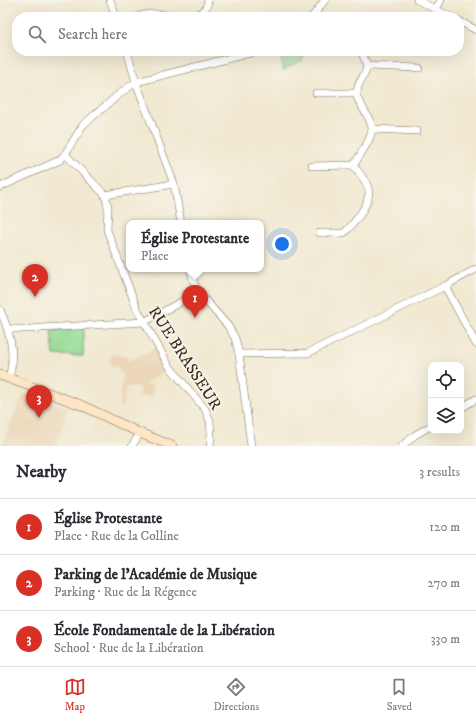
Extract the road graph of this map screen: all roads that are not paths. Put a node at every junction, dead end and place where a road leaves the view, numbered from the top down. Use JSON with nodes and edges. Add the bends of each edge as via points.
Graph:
{"nodes":[{"id":1,"x":110,"y":0,"type":"edge"},
{"id":2,"x":208,"y":0,"type":"edge"},
{"id":3,"x":325,"y":0,"type":"edge"},
{"id":4,"x":417,"y":0,"type":"edge"},
{"id":5,"x":441,"y":0,"type":"edge"},
{"id":6,"x":436,"y":9,"type":"junction"},
{"id":7,"x":114,"y":12,"type":"edge"},
{"id":8,"x":201,"y":12,"type":"edge"},
{"id":9,"x":317,"y":12,"type":"edge"},
{"id":10,"x":442,"y":12,"type":"edge"},
{"id":11,"x":464,"y":24,"type":"edge"},
{"id":12,"x":476,"y":30,"type":"edge"},
{"id":13,"x":128,"y":56,"type":"edge"},
{"id":14,"x":238,"y":56,"type":"edge"},
{"id":15,"x":364,"y":56,"type":"edge"},
{"id":16,"x":367,"y":66,"type":"junction"},
{"id":17,"x":419,"y":68,"type":"dead end"},
{"id":18,"x":136,"y":82,"type":"junction"},
{"id":19,"x":357,"y":93,"type":"junction"},
{"id":20,"x":316,"y":94,"type":"dead end"},
{"id":21,"x":373,"y":129,"type":"junction"},
{"id":22,"x":417,"y":131,"type":"dead end"},
{"id":23,"x":65,"y":154,"type":"junction"},
{"id":24,"x":353,"y":165,"type":"junction"},
{"id":25,"x":312,"y":166,"type":"dead end"},
{"id":26,"x":174,"y":184,"type":"junction"},
{"id":27,"x":0,"y":187,"type":"edge"},
{"id":28,"x":105,"y":195,"type":"junction"},
{"id":29,"x":180,"y":220,"type":"edge"},
{"id":30,"x":320,"y":233,"type":"dead end"},
{"id":31,"x":476,"y":269,"type":"edge"},
{"id":32,"x":191,"y":272,"type":"edge"},
{"id":33,"x":445,"y":286,"type":"junction"},
{"id":34,"x":197,"y":293,"type":"junction"},
{"id":35,"x":0,"y":310,"type":"edge"},
{"id":36,"x":144,"y":322,"type":"junction"},
{"id":37,"x":8,"y":329,"type":"junction"},
{"id":38,"x":476,"y":344,"type":"edge"},
{"id":39,"x":239,"y":354,"type":"junction"},
{"id":40,"x":0,"y":375,"type":"edge"},
{"id":41,"x":9,"y":378,"type":"junction"},
{"id":42,"x":476,"y":399,"type":"edge"},
{"id":43,"x":464,"y":406,"type":"edge"},
{"id":44,"x":428,"y":428,"type":"edge"},
{"id":45,"x":140,"y":433,"type":"junction"},
{"id":46,"x":132,"y":446,"type":"edge"},
{"id":47,"x":172,"y":446,"type":"edge"},
{"id":48,"x":210,"y":446,"type":"edge"},
{"id":49,"x":251,"y":446,"type":"edge"},
{"id":50,"x":402,"y":446,"type":"edge"}],
"edges":[{"from":1,"to":7,"type":"street"},
{"from":2,"to":8,"type":"street"},
{"from":3,"to":9,"type":"street"},
{"from":4,"to":6,"type":"street"},
{"from":5,"to":6,"type":"street"},
{"from":6,"to":10,"type":"street"},
{"from":11,"to":12,"type":"street"},
{"from":13,"to":18,"type":"street"},
{"from":14,"to":18,"type":"street"},
{"from":15,"to":16,"type":"street"},
{"from":16,"to":17,"type":"street"},
{"from":16,"to":19,"type":"street"},
{"from":18,"to":23,"type":"street","via":[[83,125]]},
{"from":18,"to":26,"type":"street"},
{"from":19,"to":20,"type":"street"},
{"from":19,"to":21,"type":"street","via":[[356,96]]},
{"from":21,"to":22,"type":"street"},
{"from":21,"to":24,"type":"street","via":[[373,135]]},
{"from":23,"to":27,"type":"street","via":[[60,160]]},
{"from":23,"to":28,"type":"street"},
{"from":24,"to":25,"type":"street"},
{"from":24,"to":30,"type":"street","via":[[369,193],[365,206],[344,234]]},
{"from":26,"to":28,"type":"street"},
{"from":26,"to":29,"type":"street"},
{"from":28,"to":36,"type":"street","name":"RUE BRASSEUR","via":[[108,207],[107,230]]},
{"from":31,"to":33,"type":"street"},
{"from":32,"to":34,"type":"street"},
{"from":33,"to":38,"type":"street"},
{"from":33,"to":39,"type":"street","via":[[308,353]]},
{"from":34,"to":36,"type":"street"},
{"from":34,"to":39,"type":"street","via":[[228,326],[235,338]]},
{"from":35,"to":37,"type":"street"},
{"from":36,"to":37,"type":"street"},
{"from":36,"to":48,"type":"street","name":"RUE BRASSEUR","via":[[169,366],[205,409],[210,421]]},
{"from":37,"to":41,"type":"street","via":[[12,349]]},
{"from":39,"to":49,"type":"street"},
{"from":40,"to":41,"type":"street"},
{"from":41,"to":45,"type":"street","via":[[81,405]]},
{"from":42,"to":43,"type":"street"},
{"from":44,"to":50,"type":"street"},
{"from":45,"to":46,"type":"street"},
{"from":45,"to":47,"type":"street"}]}
